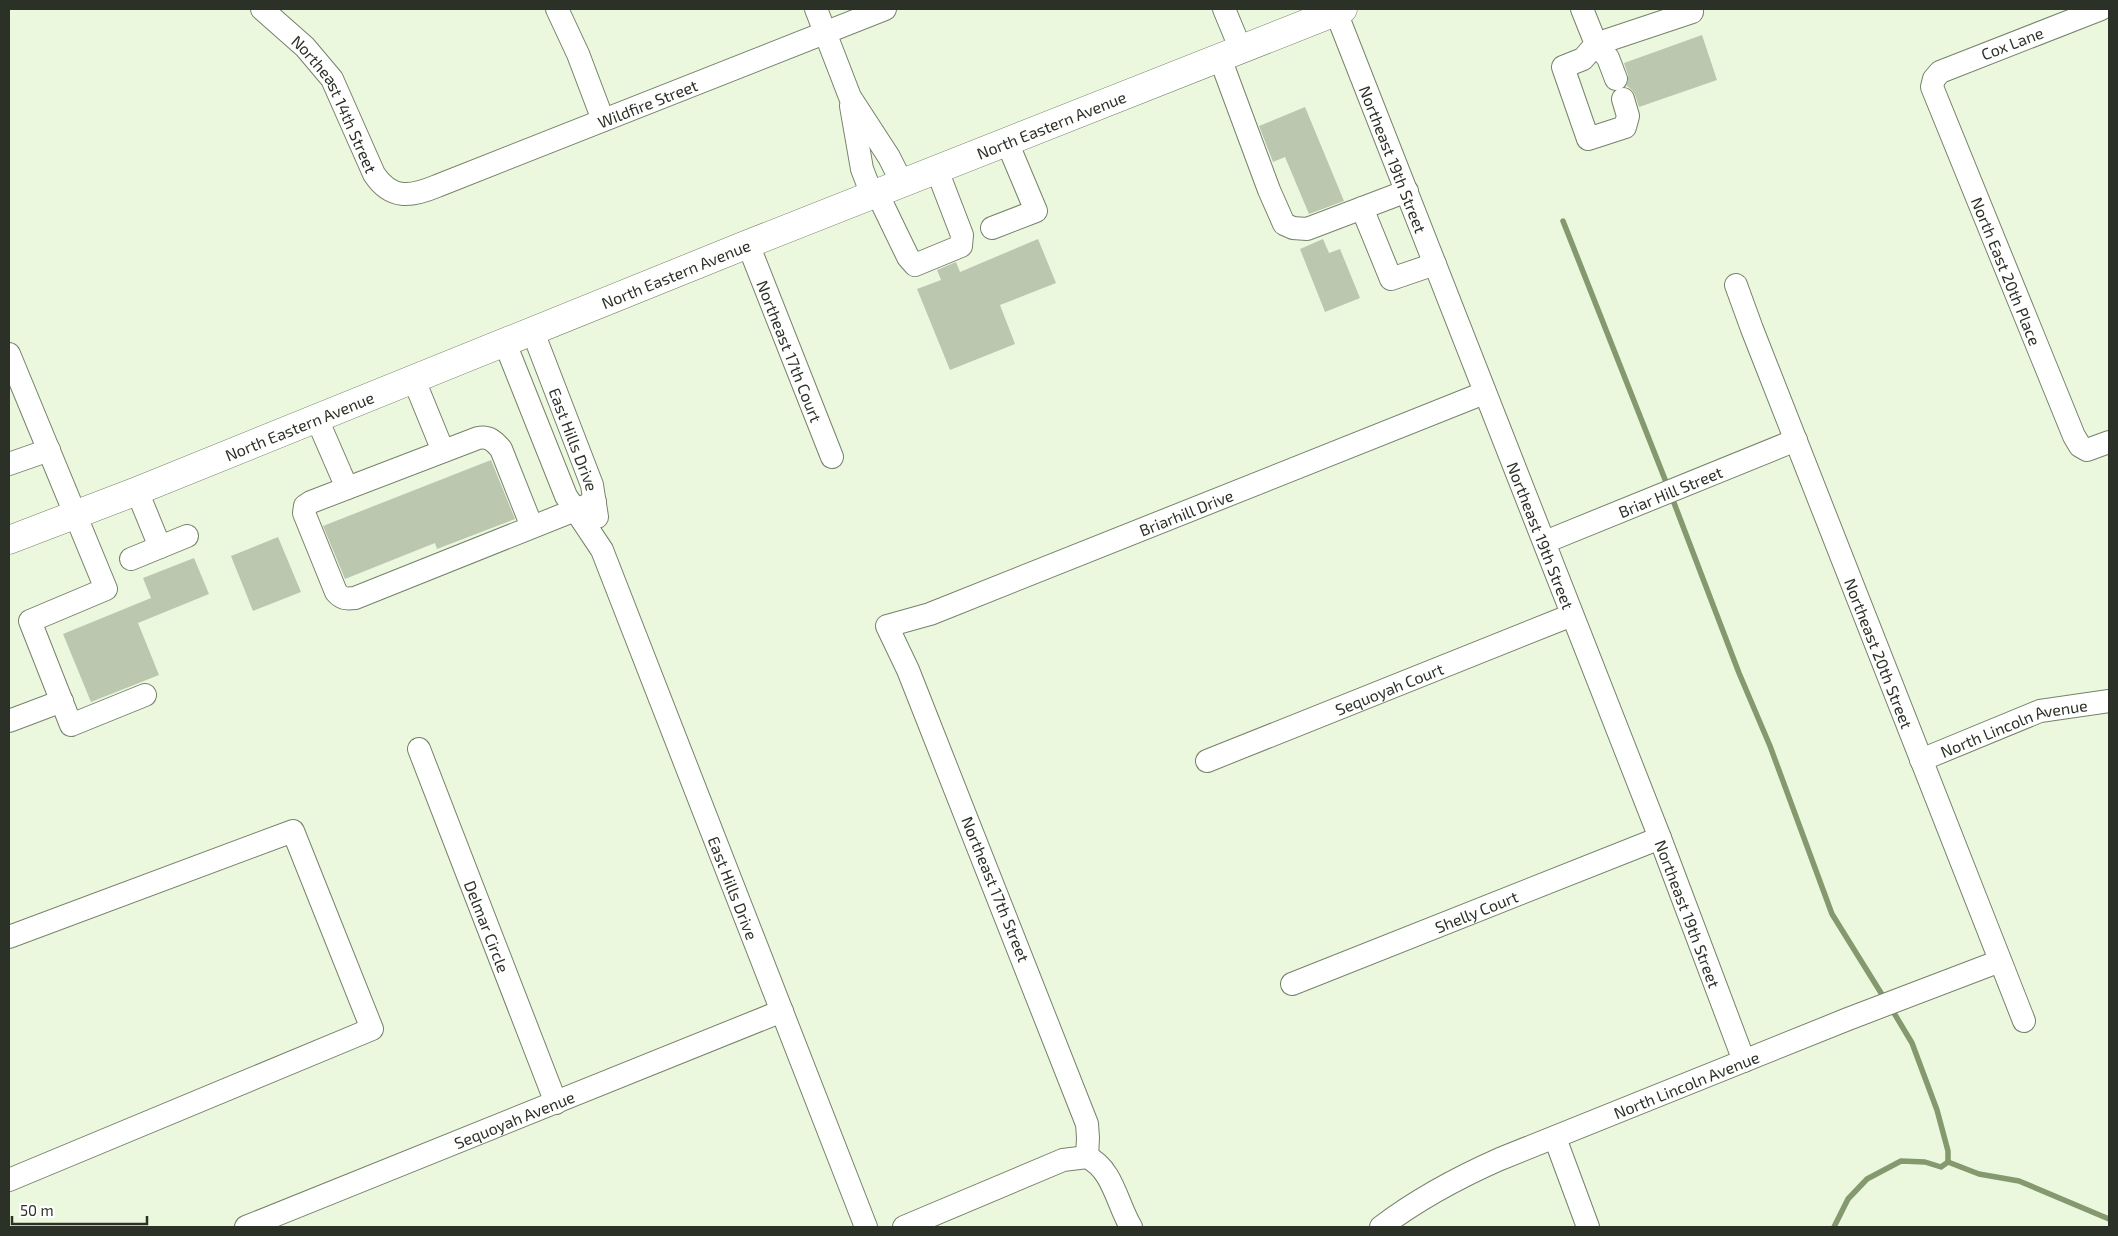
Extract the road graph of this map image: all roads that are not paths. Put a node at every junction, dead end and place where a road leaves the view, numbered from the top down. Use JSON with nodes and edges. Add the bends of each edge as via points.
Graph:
{"nodes":[{"id":1,"x":262,"y":9,"type":"edge"},
{"id":2,"x":556,"y":9,"type":"edge"},
{"id":3,"x":816,"y":9,"type":"edge"},
{"id":4,"x":885,"y":9,"type":"edge"},
{"id":5,"x":1224,"y":9,"type":"edge"},
{"id":6,"x":1582,"y":9,"type":"edge"},
{"id":7,"x":2101,"y":9,"type":"edge"},
{"id":8,"x":1339,"y":10,"type":"edge"},
{"id":9,"x":1692,"y":12,"type":"dead end"},
{"id":10,"x":825,"y":33,"type":"junction"},
{"id":11,"x":1596,"y":44,"type":"junction"},
{"id":12,"x":1230,"y":54,"type":"junction"},
{"id":13,"x":1932,"y":86,"type":"joint"},
{"id":14,"x":850,"y":97,"type":"junction"},
{"id":15,"x":603,"y":120,"type":"junction"},
{"id":16,"x":1007,"y":142,"type":"junction"},
{"id":17,"x":937,"y":170,"type":"junction"},
{"id":18,"x":902,"y":183,"type":"junction"},
{"id":19,"x":1407,"y":191,"type":"junction"},
{"id":20,"x":409,"y":194,"type":"joint"},
{"id":21,"x":875,"y":194,"type":"junction"},
{"id":22,"x":1362,"y":208,"type":"junction"},
{"id":23,"x":992,"y":228,"type":"dead end"},
{"id":24,"x":748,"y":244,"type":"junction"},
{"id":25,"x":1435,"y":264,"type":"junction"},
{"id":26,"x":1736,"y":285,"type":"dead end"},
{"id":27,"x":534,"y":332,"type":"junction"},
{"id":28,"x":505,"y":343,"type":"junction"},
{"id":29,"x":9,"y":354,"type":"edge"},
{"id":30,"x":414,"y":380,"type":"junction"},
{"id":31,"x":1484,"y":393,"type":"junction"},
{"id":32,"x":317,"y":419,"type":"junction"},
{"id":33,"x":1796,"y":440,"type":"junction"},
{"id":34,"x":2109,"y":442,"type":"edge"},
{"id":35,"x":49,"y":450,"type":"junction"},
{"id":36,"x":443,"y":451,"type":"junction"},
{"id":37,"x":832,"y":457,"type":"dead end"},
{"id":38,"x":9,"y":464,"type":"edge"},
{"id":39,"x":347,"y":488,"type":"junction"},
{"id":40,"x":137,"y":491,"type":"junction"},
{"id":41,"x":585,"y":505,"type":"junction"},
{"id":42,"x":76,"y":514,"type":"junction"},
{"id":43,"x":532,"y":526,"type":"junction"},
{"id":44,"x":187,"y":536,"type":"dead end"},
{"id":45,"x":9,"y":540,"type":"edge"},
{"id":46,"x":1544,"y":542,"type":"junction"},
{"id":47,"x":160,"y":547,"type":"junction"},
{"id":48,"x":131,"y":559,"type":"dead end"},
{"id":49,"x":1572,"y":615,"type":"junction"},
{"id":50,"x":887,"y":626,"type":"joint"},
{"id":51,"x":145,"y":696,"type":"dead end"},
{"id":52,"x":62,"y":701,"type":"junction"},
{"id":53,"x":2109,"y":701,"type":"edge"},
{"id":54,"x":9,"y":720,"type":"edge"},
{"id":55,"x":9,"y":726,"type":"edge"},
{"id":56,"x":419,"y":749,"type":"dead end"},
{"id":57,"x":1921,"y":760,"type":"junction"},
{"id":58,"x":1207,"y":761,"type":"dead end"},
{"id":59,"x":1660,"y":838,"type":"junction"},
{"id":60,"x":9,"y":937,"type":"edge"},
{"id":61,"x":2000,"y":961,"type":"junction"},
{"id":62,"x":1292,"y":984,"type":"dead end"},
{"id":63,"x":782,"y":1011,"type":"junction"},
{"id":64,"x":2024,"y":1021,"type":"dead end"},
{"id":65,"x":1744,"y":1060,"type":"junction"},
{"id":66,"x":556,"y":1103,"type":"junction"},
{"id":67,"x":1555,"y":1138,"type":"junction"},
{"id":68,"x":1087,"y":1157,"type":"junction"},
{"id":69,"x":9,"y":1180,"type":"edge"},
{"id":70,"x":246,"y":1227,"type":"edge"},
{"id":71,"x":866,"y":1227,"type":"edge"},
{"id":72,"x":904,"y":1227,"type":"edge"},
{"id":73,"x":1131,"y":1227,"type":"edge"},
{"id":74,"x":1381,"y":1227,"type":"edge"},
{"id":75,"x":1588,"y":1227,"type":"edge"}],
"edges":[{"from":1,"to":20,"type":"street","name":"Northeast 14th Street","via":[[305,47],[332,79],[380,183],[395,193]]},
{"from":2,"to":15,"type":"street","via":[[575,47]]},
{"from":3,"to":10,"type":"street"},
{"from":4,"to":10,"type":"street","name":"Wildfire Street"},
{"from":5,"to":12,"type":"street"},
{"from":6,"to":11,"type":"street"},
{"from":7,"to":13,"type":"street","name":"Cox Lane","via":[[1940,72]]},
{"from":8,"to":12,"type":"main road","name":"North Eastern Avenue"},
{"from":8,"to":19,"type":"street","name":"Northeast 19th Street"},
{"from":9,"to":11,"type":"street"},
{"from":10,"to":14,"type":"street"},
{"from":10,"to":15,"type":"street","name":"Wildfire Street"},
{"from":11,"to":11,"type":"street","via":[[1583,59],[1563,67],[1588,139],[1626,127],[1628,116],[1608,58]]},
{"from":12,"to":16,"type":"main road","name":"North Eastern Avenue"},
{"from":12,"to":22,"type":"street","via":[[1269,190],[1284,224],[1307,229]]},
{"from":13,"to":34,"type":"street","name":"North East 20th Place","via":[[2074,436],[2087,450]]},
{"from":14,"to":18,"type":"street"},
{"from":14,"to":21,"type":"street","via":[[862,169]]},
{"from":15,"to":20,"type":"street","name":"Wildfire Street","via":[[422,192]]},
{"from":16,"to":17,"type":"main road","name":"North Eastern Avenue"},
{"from":16,"to":23,"type":"street","via":[[1036,211]]},
{"from":17,"to":18,"type":"main road","name":"North Eastern Avenue"},
{"from":17,"to":21,"type":"street","via":[[962,235],[961,246],[937,257],[915,264],[908,257]]},
{"from":18,"to":21,"type":"main road","name":"North Eastern Avenue"},
{"from":19,"to":22,"type":"street"},
{"from":19,"to":25,"type":"street","name":"Northeast 19th Street"},
{"from":21,"to":24,"type":"main road","name":"North Eastern Avenue"},
{"from":22,"to":25,"type":"street","via":[[1391,280]]},
{"from":24,"to":27,"type":"main road","name":"North Eastern Avenue"},
{"from":24,"to":37,"type":"street","name":"Northeast 17th Court"},
{"from":25,"to":31,"type":"street","name":"Northeast 19th Street"},
{"from":26,"to":33,"type":"street","name":"Northeast 20th Street"},
{"from":27,"to":28,"type":"main road","name":"North Eastern Avenue"},
{"from":27,"to":41,"type":"street","name":"East Hills Drive","via":[[592,484]]},
{"from":28,"to":30,"type":"main road","name":"North Eastern Avenue"},
{"from":28,"to":41,"type":"street","name":"East Hills Drive","via":[[566,496]]},
{"from":29,"to":35,"type":"street"},
{"from":30,"to":32,"type":"main road","name":"North Eastern Avenue"},
{"from":30,"to":36,"type":"street"},
{"from":31,"to":46,"type":"street","name":"Northeast 19th Street"},
{"from":31,"to":50,"type":"street","name":"Briarhill Drive","via":[[930,614]]},
{"from":32,"to":39,"type":"street"},
{"from":32,"to":40,"type":"main road","name":"North Eastern Avenue"},
{"from":33,"to":46,"type":"street","name":"Briar Hill Street"},
{"from":33,"to":57,"type":"street","name":"Northeast 20th Street"},
{"from":35,"to":38,"type":"street"},
{"from":35,"to":42,"type":"street"},
{"from":36,"to":39,"type":"street"},
{"from":36,"to":43,"type":"street","via":[[478,438],[486,437],[495,442],[501,449]]},
{"from":39,"to":43,"type":"street","via":[[311,502],[305,506],[304,513],[340,598],[355,598]]},
{"from":40,"to":42,"type":"main road","name":"North Eastern Avenue"},
{"from":40,"to":47,"type":"street"},
{"from":41,"to":43,"type":"street"},
{"from":41,"to":63,"type":"street","name":"East Hills Drive"},
{"from":42,"to":45,"type":"main road","name":"North Eastern Avenue"},
{"from":42,"to":52,"type":"street","via":[[106,589],[30,621]]},
{"from":44,"to":47,"type":"street"},
{"from":46,"to":49,"type":"street","name":"Northeast 19th Street"},
{"from":47,"to":48,"type":"street"},
{"from":49,"to":58,"type":"street","name":"Sequoyah Court"},
{"from":49,"to":59,"type":"street","name":"Northeast 19th Street"},
{"from":50,"to":68,"type":"street","name":"Northeast 17th Street","via":[[908,670],[1087,1124]]},
{"from":51,"to":52,"type":"street","via":[[71,724]]},
{"from":52,"to":54,"type":"street"},
{"from":53,"to":57,"type":"street","name":"North Lincoln Avenue","via":[[2040,711]]},
{"from":54,"to":55,"type":"street"},
{"from":56,"to":66,"type":"street","name":"Delmar Circle"},
{"from":57,"to":61,"type":"street","name":"Northeast 20th Street"},
{"from":59,"to":62,"type":"street","name":"Shelly Court"},
{"from":59,"to":65,"type":"street","name":"Northeast 19th Street"},
{"from":60,"to":69,"type":"street","via":[[293,831],[372,1029]]},
{"from":61,"to":64,"type":"street","name":"Northeast 20th Street"},
{"from":61,"to":65,"type":"street","name":"North Lincoln Avenue"},
{"from":63,"to":66,"type":"street","name":"Sequoyah Avenue"},
{"from":63,"to":71,"type":"street","name":"East Hills Drive"},
{"from":65,"to":67,"type":"street","name":"North Lincoln Avenue"},
{"from":66,"to":70,"type":"street","name":"Sequoyah Avenue"},
{"from":67,"to":74,"type":"street","name":"North Lincoln Avenue","via":[[1462,1175]]},
{"from":67,"to":75,"type":"street"},
{"from":68,"to":72,"type":"street","via":[[1063,1160]]},
{"from":68,"to":73,"type":"street","via":[[1101,1166]]}]}
